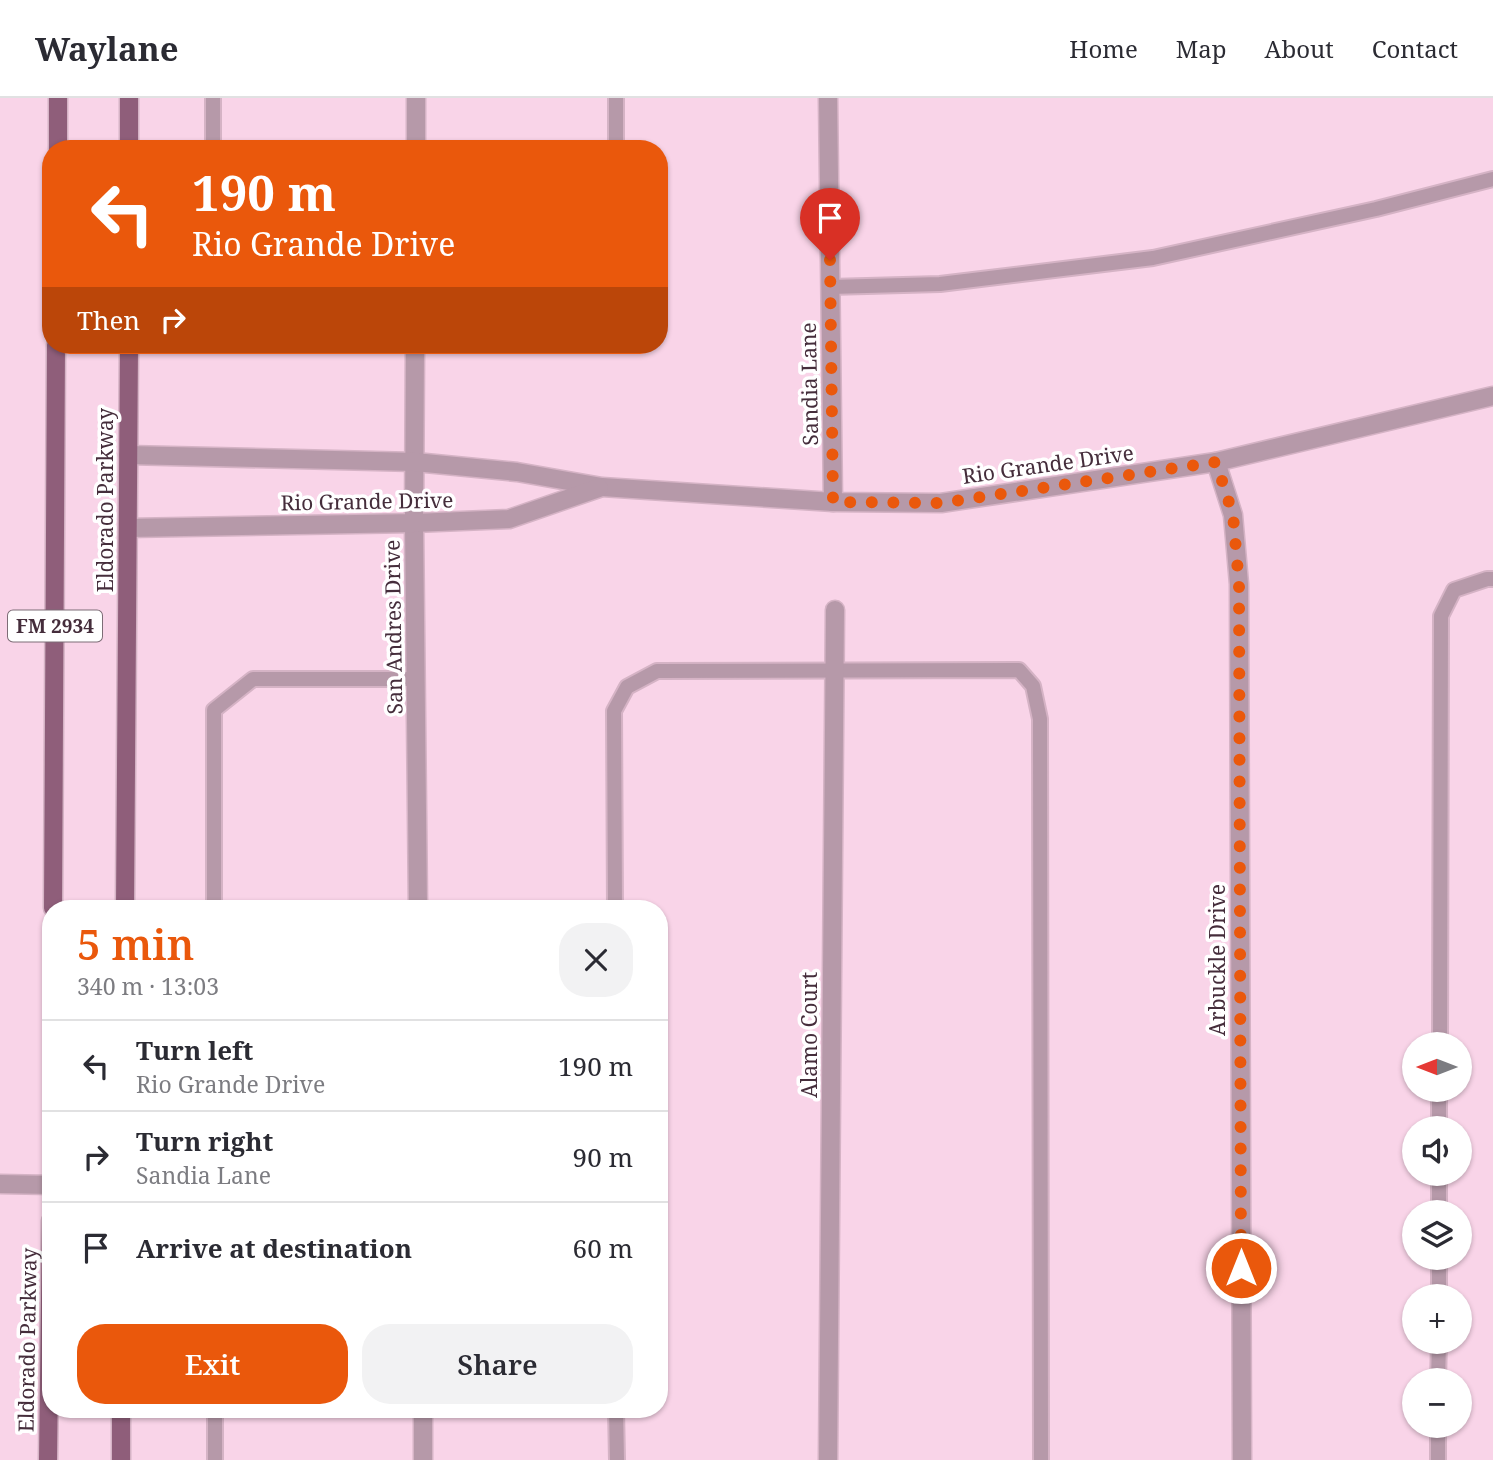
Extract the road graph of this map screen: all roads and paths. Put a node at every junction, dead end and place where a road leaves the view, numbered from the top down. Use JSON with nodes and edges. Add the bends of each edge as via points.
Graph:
{"nodes":[{"id":1,"x":58,"y":98,"type":"edge"},
{"id":2,"x":129,"y":98,"type":"edge"},
{"id":3,"x":213,"y":98,"type":"edge"},
{"id":4,"x":416,"y":98,"type":"edge"},
{"id":5,"x":616,"y":98,"type":"edge"},
{"id":6,"x":828,"y":98,"type":"edge"},
{"id":7,"x":58,"y":140,"type":"edge"},
{"id":8,"x":129,"y":140,"type":"edge"},
{"id":9,"x":213,"y":140,"type":"edge"},
{"id":10,"x":416,"y":140,"type":"edge"},
{"id":11,"x":616,"y":140,"type":"edge"},
{"id":12,"x":1493,"y":179,"type":"edge"},
{"id":13,"x":830,"y":287,"type":"junction"},
{"id":14,"x":56,"y":354,"type":"edge"},
{"id":15,"x":129,"y":354,"type":"edge"},
{"id":16,"x":415,"y":354,"type":"edge"},
{"id":17,"x":1493,"y":396,"type":"edge"},
{"id":18,"x":128,"y":455,"type":"junction"},
{"id":19,"x":415,"y":462,"type":"junction"},
{"id":20,"x":1216,"y":462,"type":"junction"},
{"id":21,"x":602,"y":487,"type":"junction"},
{"id":22,"x":833,"y":502,"type":"junction"},
{"id":23,"x":414,"y":523,"type":"junction"},
{"id":24,"x":128,"y":528,"type":"junction"},
{"id":25,"x":1493,"y":579,"type":"edge"},
{"id":26,"x":835,"y":610,"type":"dead end"},
{"id":27,"x":834,"y":670,"type":"junction"},
{"id":28,"x":416,"y":680,"type":"junction"},
{"id":29,"x":53,"y":900,"type":"edge"},
{"id":30,"x":125,"y":900,"type":"edge"},
{"id":31,"x":214,"y":900,"type":"edge"},
{"id":32,"x":418,"y":900,"type":"edge"},
{"id":33,"x":615,"y":900,"type":"edge"},
{"id":34,"x":1440,"y":1032,"type":"edge"},
{"id":35,"x":0,"y":1184,"type":"edge"},
{"id":36,"x":42,"y":1185,"type":"edge"},
{"id":37,"x":49,"y":1418,"type":"edge"},
{"id":38,"x":121,"y":1418,"type":"edge"},
{"id":39,"x":215,"y":1418,"type":"edge"},
{"id":40,"x":423,"y":1418,"type":"edge"},
{"id":41,"x":617,"y":1418,"type":"edge"},
{"id":42,"x":1438,"y":1438,"type":"edge"},
{"id":43,"x":48,"y":1460,"type":"edge"},
{"id":44,"x":121,"y":1460,"type":"edge"},
{"id":45,"x":215,"y":1460,"type":"edge"},
{"id":46,"x":424,"y":1460,"type":"edge"},
{"id":47,"x":617,"y":1460,"type":"edge"},
{"id":48,"x":828,"y":1460,"type":"edge"},
{"id":49,"x":1041,"y":1460,"type":"edge"},
{"id":50,"x":1242,"y":1460,"type":"edge"},
{"id":51,"x":1438,"y":1460,"type":"edge"}],
"edges":[{"from":1,"to":7,"type":"main road"},
{"from":2,"to":8,"type":"main road"},
{"from":3,"to":9,"type":"lane"},
{"from":4,"to":10,"type":"street"},
{"from":5,"to":11,"type":"lane"},
{"from":6,"to":13,"type":"street","name":"Sandia Lane"},
{"from":12,"to":13,"type":"lane","via":[[1153,258],[940,284]]},
{"from":13,"to":22,"type":"street","name":"Sandia Lane"},
{"from":14,"to":29,"type":"main road","number":"FM 2934"},
{"from":15,"to":18,"type":"main road","name":"Eldorado Parkway","number":"FM 2934"},
{"from":16,"to":19,"type":"street","name":"San Andres Drive"},
{"from":17,"to":20,"type":"street","name":"Rio Grande Drive"},
{"from":18,"to":19,"type":"street","name":"Rio Grande Drive"},
{"from":18,"to":24,"type":"main road","name":"Eldorado Parkway","number":"FM 2934"},
{"from":19,"to":21,"type":"street","name":"Rio Grande Drive","via":[[517,472]]},
{"from":19,"to":23,"type":"street","name":"San Andres Drive"},
{"from":20,"to":22,"type":"street","name":"Rio Grande Drive","via":[[941,503]]},
{"from":20,"to":50,"type":"street","name":"Arbuckle Drive","via":[[1233,515],[1239,584]]},
{"from":21,"to":22,"type":"street","name":"Rio Grande Drive"},
{"from":21,"to":23,"type":"street","name":"Rio Grande Drive","via":[[509,519]]},
{"from":23,"to":24,"type":"street","name":"Rio Grande Drive"},
{"from":23,"to":28,"type":"street","name":"San Andres Drive"},
{"from":24,"to":30,"type":"main road","name":"Eldorado Parkway","number":"FM 2934"},
{"from":25,"to":34,"type":"lane","via":[[1454,590],[1441,616]]},
{"from":26,"to":27,"type":"street","name":"Alamo Court"},
{"from":27,"to":33,"type":"lane","via":[[657,671],[627,687],[614,711]]},
{"from":27,"to":48,"type":"street","name":"Alamo Court"},
{"from":27,"to":49,"type":"lane","via":[[1019,670],[1033,686],[1040,719]]},
{"from":28,"to":31,"type":"lane","via":[[253,680],[214,710]]},
{"from":28,"to":32,"type":"street","name":"San Andres Drive"},
{"from":35,"to":36,"type":"street"},
{"from":37,"to":43,"type":"main road","name":"Eldorado Parkway"},
{"from":38,"to":44,"type":"main road"},
{"from":39,"to":45,"type":"lane"},
{"from":40,"to":46,"type":"street"},
{"from":41,"to":47,"type":"lane"},
{"from":42,"to":51,"type":"lane"}]}
